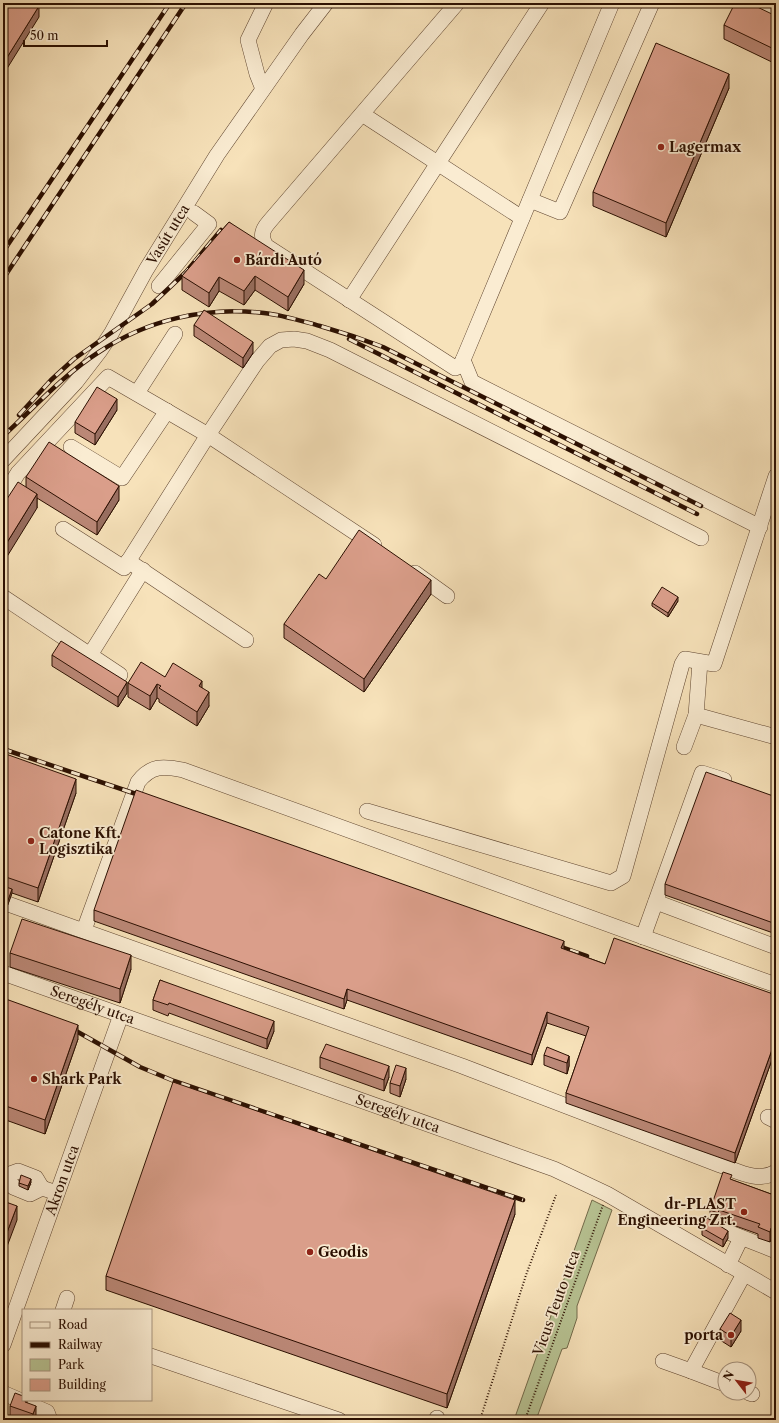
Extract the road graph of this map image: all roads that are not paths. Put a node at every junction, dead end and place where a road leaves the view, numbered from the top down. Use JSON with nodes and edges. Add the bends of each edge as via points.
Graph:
{"nodes":[{"id":1,"x":266,"y":3,"type":"edge"},
{"id":2,"x":326,"y":3,"type":"edge"},
{"id":3,"x":457,"y":3,"type":"edge"},
{"id":4,"x":542,"y":3,"type":"edge"},
{"id":5,"x":612,"y":3,"type":"edge"},
{"id":6,"x":652,"y":3,"type":"edge"},
{"id":7,"x":752,"y":3,"type":"edge"},
{"id":8,"x":776,"y":15,"type":"edge"},
{"id":9,"x":263,"y":90,"type":"junction"},
{"id":10,"x":362,"y":114,"type":"junction"},
{"id":11,"x":438,"y":163,"type":"junction"},
{"id":12,"x":530,"y":200,"type":"junction"},
{"id":13,"x":194,"y":213,"type":"dead end"},
{"id":14,"x":522,"y":218,"type":"junction"},
{"id":15,"x":159,"y":286,"type":"dead end"},
{"id":16,"x":349,"y":300,"type":"junction"},
{"id":17,"x":175,"y":334,"type":"dead end"},
{"id":18,"x":463,"y":360,"type":"junction"},
{"id":19,"x":137,"y":393,"type":"junction"},
{"id":20,"x":167,"y":411,"type":"junction"},
{"id":21,"x":208,"y":435,"type":"junction"},
{"id":22,"x":71,"y":447,"type":"dead end"},
{"id":23,"x":3,"y":460,"type":"edge"},
{"id":24,"x":776,"y":476,"type":"edge"},
{"id":25,"x":3,"y":496,"type":"edge"},
{"id":26,"x":760,"y":527,"type":"junction"},
{"id":27,"x":63,"y":529,"type":"dead end"},
{"id":28,"x":701,"y":538,"type":"dead end"},
{"id":29,"x":385,"y":552,"type":"edge"},
{"id":30,"x":128,"y":561,"type":"junction"},
{"id":31,"x":403,"y":565,"type":"edge"},
{"id":32,"x":143,"y":570,"type":"junction"},
{"id":33,"x":447,"y":596,"type":"dead end"},
{"id":34,"x":3,"y":597,"type":"edge"},
{"id":35,"x":246,"y":640,"type":"dead end"},
{"id":36,"x":90,"y":655,"type":"junction"},
{"id":37,"x":700,"y":662,"type":"junction"},
{"id":38,"x":120,"y":675,"type":"dead end"},
{"id":39,"x":696,"y":715,"type":"junction"},
{"id":40,"x":776,"y":738,"type":"edge"},
{"id":41,"x":684,"y":747,"type":"dead end"},
{"id":42,"x":739,"y":785,"type":"edge"},
{"id":43,"x":367,"y":811,"type":"dead end"},
{"id":44,"x":656,"y":902,"type":"junction"},
{"id":45,"x":8,"y":904,"type":"edge"},
{"id":46,"x":84,"y":930,"type":"junction"},
{"id":47,"x":643,"y":937,"type":"junction"},
{"id":48,"x":776,"y":947,"type":"edge"},
{"id":49,"x":3,"y":973,"type":"edge"},
{"id":50,"x":776,"y":985,"type":"edge"},
{"id":51,"x":121,"y":1015,"type":"junction"},
{"id":52,"x":776,"y":1172,"type":"edge"},
{"id":53,"x":5,"y":1175,"type":"edge"},
{"id":54,"x":57,"y":1193,"type":"junction"},
{"id":55,"x":704,"y":1222,"type":"edge"},
{"id":56,"x":741,"y":1238,"type":"junction"},
{"id":57,"x":776,"y":1250,"type":"edge"},
{"id":58,"x":728,"y":1265,"type":"junction"},
{"id":59,"x":744,"y":1274,"type":"junction"},
{"id":60,"x":776,"y":1292,"type":"edge"},
{"id":61,"x":19,"y":1310,"type":"edge"},
{"id":62,"x":3,"y":1345,"type":"edge"},
{"id":63,"x":152,"y":1356,"type":"edge"},
{"id":64,"x":663,"y":1361,"type":"dead end"},
{"id":65,"x":691,"y":1371,"type":"junction"},
{"id":66,"x":717,"y":1381,"type":"edge"},
{"id":67,"x":3,"y":1393,"type":"edge"},
{"id":68,"x":50,"y":1420,"type":"edge"},
{"id":69,"x":339,"y":1420,"type":"edge"}],
"edges":[{"from":1,"to":9,"type":"street","via":[[248,40]]},
{"from":2,"to":9,"type":"street","name":"Vasút utca"},
{"from":3,"to":10,"type":"street"},
{"from":4,"to":11,"type":"street"},
{"from":5,"to":12,"type":"street"},
{"from":6,"to":12,"type":"street","via":[[560,212]]},
{"from":7,"to":8,"type":"street"},
{"from":9,"to":23,"type":"street","name":"Vasút utca","via":[[185,206],[99,352],[76,382]]},
{"from":10,"to":11,"type":"street"},
{"from":10,"to":16,"type":"street","via":[[262,232],[266,246]]},
{"from":11,"to":14,"type":"street"},
{"from":11,"to":16,"type":"street"},
{"from":12,"to":14,"type":"street"},
{"from":13,"to":15,"type":"street","via":[[209,224]]},
{"from":14,"to":18,"type":"street"},
{"from":16,"to":18,"type":"street","via":[[452,367],[458,367]]},
{"from":17,"to":19,"type":"street"},
{"from":18,"to":26,"type":"street","via":[[472,382]]},
{"from":19,"to":20,"type":"street"},
{"from":19,"to":25,"type":"street","via":[[108,377],[18,474]]},
{"from":20,"to":21,"type":"street"},
{"from":20,"to":22,"type":"street","via":[[122,478]]},
{"from":21,"to":28,"type":"street","via":[[257,361],[270,346],[281,340],[294,339],[330,350]]},
{"from":21,"to":29,"type":"street"},
{"from":21,"to":30,"type":"street"},
{"from":24,"to":26,"type":"street"},
{"from":26,"to":37,"type":"street","via":[[714,664]]},
{"from":27,"to":30,"type":"street","via":[[124,568]]},
{"from":30,"to":32,"type":"street"},
{"from":31,"to":33,"type":"street"},
{"from":32,"to":35,"type":"street"},
{"from":32,"to":36,"type":"street"},
{"from":34,"to":36,"type":"street"},
{"from":36,"to":38,"type":"street"},
{"from":37,"to":39,"type":"street"},
{"from":37,"to":43,"type":"street","via":[[685,659],[682,664],[623,876],[611,883]]},
{"from":39,"to":40,"type":"street"},
{"from":39,"to":41,"type":"street"},
{"from":42,"to":44,"type":"street","via":[[702,773]]},
{"from":44,"to":47,"type":"street"},
{"from":44,"to":48,"type":"street"},
{"from":45,"to":46,"type":"street"},
{"from":46,"to":47,"type":"street","via":[[138,782],[150,770],[170,767]]},
{"from":46,"to":52,"type":"street","via":[[462,1066],[720,1165],[755,1177]]},
{"from":47,"to":50,"type":"street"},
{"from":49,"to":51,"type":"street","name":"Seregély utca"},
{"from":51,"to":54,"type":"street","name":"Akron utca"},
{"from":51,"to":58,"type":"street","name":"Seregély utca","via":[[554,1169],[607,1194]]},
{"from":53,"to":54,"type":"street","via":[[13,1187],[30,1194],[42,1188]]},
{"from":54,"to":61,"type":"street","name":"Akron utca"},
{"from":55,"to":56,"type":"street"},
{"from":56,"to":57,"type":"street"},
{"from":56,"to":58,"type":"street"},
{"from":58,"to":59,"type":"street","name":"Seregély utca"},
{"from":59,"to":60,"type":"street","name":"Seregély utca"},
{"from":59,"to":65,"type":"street"},
{"from":61,"to":62,"type":"street","name":"Akron utca"},
{"from":63,"to":69,"type":"street"},
{"from":64,"to":65,"type":"street"},
{"from":65,"to":66,"type":"street"},
{"from":67,"to":68,"type":"street","via":[[47,1412]]}]}
